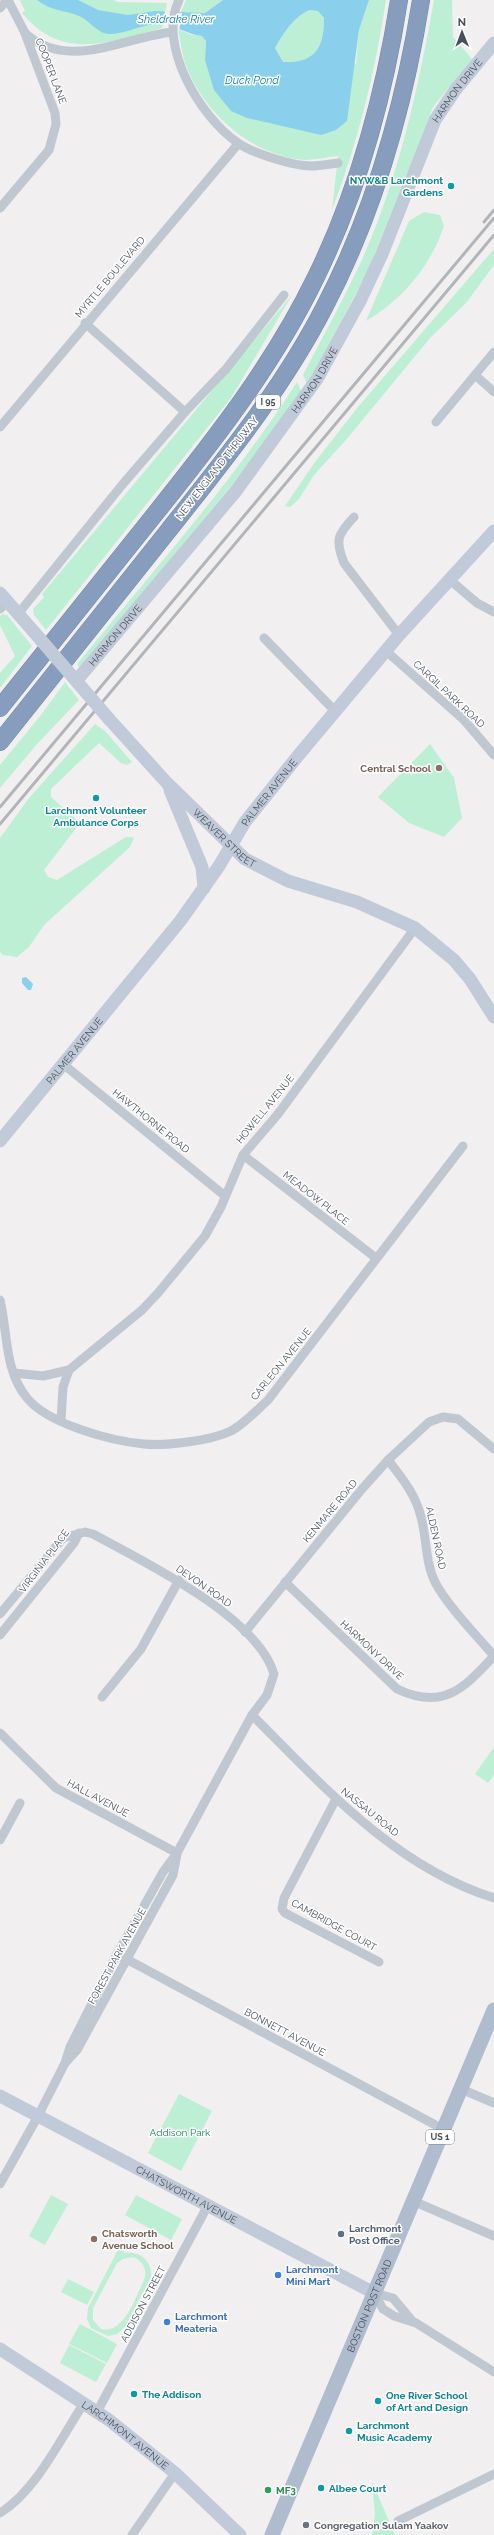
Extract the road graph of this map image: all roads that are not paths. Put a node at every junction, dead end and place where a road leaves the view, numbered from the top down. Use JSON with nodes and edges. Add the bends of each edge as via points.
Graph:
{"nodes":[{"id":1,"x":8,"y":0,"type":"edge"},
{"id":2,"x":179,"y":0,"type":"edge"},
{"id":3,"x":399,"y":0,"type":"edge"},
{"id":4,"x":420,"y":0,"type":"edge"},
{"id":5,"x":0,"y":8,"type":"edge"},
{"id":6,"x":172,"y":30,"type":"junction"},
{"id":7,"x":24,"y":31,"type":"junction"},
{"id":8,"x":494,"y":43,"type":"edge"},
{"id":9,"x":238,"y":144,"type":"junction"},
{"id":10,"x":338,"y":163,"type":"dead end"},
{"id":11,"x":0,"y":208,"type":"edge"},
{"id":12,"x":284,"y":295,"type":"dead end"},
{"id":13,"x":85,"y":323,"type":"junction"},
{"id":14,"x":494,"y":352,"type":"edge"},
{"id":15,"x":475,"y":375,"type":"junction"},
{"id":16,"x":494,"y":392,"type":"edge"},
{"id":17,"x":184,"y":412,"type":"junction"},
{"id":18,"x":436,"y":422,"type":"dead end"},
{"id":19,"x":0,"y":427,"type":"edge"},
{"id":20,"x":354,"y":517,"type":"dead end"},
{"id":21,"x":494,"y":530,"type":"edge"},
{"id":22,"x":450,"y":580,"type":"junction"},
{"id":23,"x":3,"y":601,"type":"edge"},
{"id":24,"x":494,"y":612,"type":"edge"},
{"id":25,"x":18,"y":614,"type":"junction"},
{"id":26,"x":399,"y":635,"type":"junction"},
{"id":27,"x":264,"y":638,"type":"dead end"},
{"id":28,"x":386,"y":651,"type":"junction"},
{"id":29,"x":79,"y":677,"type":"junction"},
{"id":30,"x":0,"y":708,"type":"edge"},
{"id":31,"x":335,"y":711,"type":"junction"},
{"id":32,"x":0,"y":742,"type":"edge"},
{"id":33,"x":494,"y":754,"type":"edge"},
{"id":34,"x":167,"y":783,"type":"junction"},
{"id":35,"x":231,"y":845,"type":"junction"},
{"id":36,"x":204,"y":888,"type":"junction"},
{"id":37,"x":415,"y":928,"type":"junction"},
{"id":38,"x":494,"y":1017,"type":"edge"},
{"id":39,"x":63,"y":1064,"type":"junction"},
{"id":40,"x":0,"y":1141,"type":"edge"},
{"id":41,"x":463,"y":1146,"type":"dead end"},
{"id":42,"x":243,"y":1154,"type":"junction"},
{"id":43,"x":225,"y":1196,"type":"junction"},
{"id":44,"x":376,"y":1258,"type":"junction"},
{"id":45,"x":0,"y":1300,"type":"edge"},
{"id":46,"x":69,"y":1370,"type":"junction"},
{"id":47,"x":14,"y":1373,"type":"junction"},
{"id":48,"x":60,"y":1420,"type":"junction"},
{"id":49,"x":494,"y":1449,"type":"edge"},
{"id":50,"x":388,"y":1460,"type":"junction"},
{"id":51,"x":79,"y":1533,"type":"junction"},
{"id":52,"x":178,"y":1580,"type":"junction"},
{"id":53,"x":285,"y":1582,"type":"junction"},
{"id":54,"x":0,"y":1614,"type":"edge"},
{"id":55,"x":245,"y":1632,"type":"junction"},
{"id":56,"x":0,"y":1635,"type":"edge"},
{"id":57,"x":494,"y":1656,"type":"edge"},
{"id":58,"x":274,"y":1674,"type":"joint"},
{"id":59,"x":102,"y":1697,"type":"dead end"},
{"id":60,"x":252,"y":1715,"type":"junction"},
{"id":61,"x":0,"y":1733,"type":"edge"},
{"id":62,"x":336,"y":1799,"type":"junction"},
{"id":63,"x":20,"y":1803,"type":"dead end"},
{"id":64,"x":0,"y":1840,"type":"edge"},
{"id":65,"x":177,"y":1853,"type":"junction"},
{"id":66,"x":494,"y":1898,"type":"edge"},
{"id":67,"x":117,"y":1954,"type":"junction"},
{"id":68,"x":127,"y":1960,"type":"junction"},
{"id":69,"x":379,"y":1962,"type":"dead end"},
{"id":70,"x":494,"y":2010,"type":"edge"},
{"id":71,"x":65,"y":2063,"type":"junction"},
{"id":72,"x":461,"y":2089,"type":"junction"},
{"id":73,"x":0,"y":2096,"type":"edge"},
{"id":74,"x":494,"y":2104,"type":"edge"},
{"id":75,"x":38,"y":2116,"type":"junction"},
{"id":76,"x":443,"y":2129,"type":"junction"},
{"id":77,"x":0,"y":2184,"type":"edge"},
{"id":78,"x":413,"y":2201,"type":"junction"},
{"id":79,"x":207,"y":2207,"type":"junction"},
{"id":80,"x":494,"y":2236,"type":"edge"},
{"id":81,"x":374,"y":2293,"type":"junction"},
{"id":82,"x":413,"y":2322,"type":"junction"},
{"id":83,"x":0,"y":2349,"type":"edge"},
{"id":84,"x":494,"y":2372,"type":"edge"},
{"id":85,"x":84,"y":2403,"type":"junction"},
{"id":86,"x":97,"y":2412,"type":"junction"},
{"id":87,"x":175,"y":2473,"type":"junction"},
{"id":88,"x":494,"y":2474,"type":"edge"},
{"id":89,"x":0,"y":2513,"type":"edge"},
{"id":90,"x":398,"y":2521,"type":"dead end"},
{"id":91,"x":132,"y":2535,"type":"edge"},
{"id":92,"x":240,"y":2535,"type":"edge"},
{"id":93,"x":272,"y":2535,"type":"edge"}],
"edges":[{"from":1,"to":5,"type":"street"},
{"from":1,"to":7,"type":"street","name":"COOPER LANE"},
{"from":2,"to":6,"type":"street","via":[[173,11]]},
{"from":3,"to":30,"type":"highway","name":"NEW ENGLAND THRUWAY","number":"I 95","via":[[385,78],[356,180],[322,266],[285,336],[261,375],[215,438]]},
{"from":4,"to":32,"type":"highway","name":"NEW ENGLAND THRUWAY","number":"I 95","via":[[404,91],[381,174],[350,254],[308,337],[250,427]]},
{"from":6,"to":7,"type":"street","via":[[94,51],[72,51],[36,43]]},
{"from":6,"to":9,"type":"street","via":[[175,50],[196,97],[215,122]]},
{"from":7,"to":11,"type":"street","name":"COOPER LANE","via":[[55,113],[56,124],[49,150]]},
{"from":8,"to":29,"type":"street","name":"HARMON DRIVE","via":[[456,89],[435,120],[379,261],[317,380],[236,491]]},
{"from":9,"to":10,"type":"street","via":[[292,163],[310,166]]},
{"from":9,"to":13,"type":"street","name":"MYRTLE BOULEVARD"},
{"from":12,"to":17,"type":"street","via":[[226,369]]},
{"from":13,"to":17,"type":"street"},
{"from":13,"to":19,"type":"street","name":"MYRTLE BOULEVARD"},
{"from":14,"to":15,"type":"street"},
{"from":15,"to":16,"type":"street"},
{"from":15,"to":18,"type":"street"},
{"from":17,"to":25,"type":"street"},
{"from":20,"to":26,"type":"street","via":[[341,531],[338,549],[344,563]]},
{"from":21,"to":22,"type":"street","name":"PALMER AVENUE"},
{"from":22,"to":24,"type":"street","via":[[477,603]]},
{"from":22,"to":26,"type":"street","name":"PALMER AVENUE"},
{"from":23,"to":25,"type":"street","name":"WEAVER STREET"},
{"from":25,"to":29,"type":"street","name":"WEAVER STREET","bridge":true},
{"from":26,"to":28,"type":"street","name":"PALMER AVENUE"},
{"from":27,"to":31,"type":"street"},
{"from":28,"to":31,"type":"street","name":"PALMER AVENUE"},
{"from":28,"to":33,"type":"street","name":"CARGIL PARK ROAD","via":[[464,720]]},
{"from":29,"to":34,"type":"street","name":"WEAVER STREET","bridge":true,"via":[[109,719]]},
{"from":31,"to":35,"type":"street","name":"PALMER AVENUE","via":[[245,822]]},
{"from":34,"to":35,"type":"street","name":"WEAVER STREET"},
{"from":34,"to":36,"type":"street","via":[[202,867]]},
{"from":35,"to":36,"type":"street","name":"PALMER AVENUE"},
{"from":35,"to":37,"type":"street","name":"WEAVER STREET","via":[[245,859],[288,881],[357,902]]},
{"from":36,"to":39,"type":"street","name":"PALMER AVENUE"},
{"from":37,"to":38,"type":"street","name":"WEAVER STREET","via":[[454,960],[470,979]]},
{"from":37,"to":42,"type":"street","name":"HOWELL AVENUE","via":[[278,1114]]},
{"from":39,"to":40,"type":"street","name":"PALMER AVENUE"},
{"from":39,"to":43,"type":"street","name":"HAWTHORNE ROAD"},
{"from":41,"to":44,"type":"street","name":"CARLEON AVENUE"},
{"from":42,"to":43,"type":"street","name":"HOWELL AVENUE"},
{"from":42,"to":44,"type":"street","name":"MEADOW PLACE"},
{"from":43,"to":46,"type":"street","name":"HOWELL AVENUE","via":[[205,1236],[158,1293],[102,1345]]},
{"from":44,"to":48,"type":"street","name":"CARLEON AVENUE","via":[[268,1400],[231,1431],[206,1439],[144,1444],[90,1431]]},
{"from":45,"to":47,"type":"street","name":"CARLEON AVENUE","via":[[6,1350]]},
{"from":46,"to":47,"type":"street","name":"HOWELL AVENUE","via":[[43,1376]]},
{"from":46,"to":48,"type":"street","via":[[63,1387]]},
{"from":47,"to":48,"type":"street","name":"CARLEON AVENUE","via":[[27,1398],[48,1415]]},
{"from":49,"to":50,"type":"street","name":"KENMARE ROAD","via":[[458,1419],[443,1417],[429,1422]]},
{"from":50,"to":53,"type":"street","name":"KENMARE ROAD"},
{"from":50,"to":57,"type":"street","name":"ALDEN ROAD","via":[[409,1487],[416,1501],[435,1582]]},
{"from":51,"to":52,"type":"street","name":"DEVON ROAD","via":[[93,1534]]},
{"from":51,"to":54,"type":"street","name":"VIRGINIA PLACE","via":[[63,1538]]},
{"from":51,"to":56,"type":"street","name":"VIRGINIA PLACE","via":[[74,1543]]},
{"from":52,"to":55,"type":"street","name":"DEVON ROAD","via":[[234,1620]]},
{"from":52,"to":59,"type":"street","via":[[141,1649]]},
{"from":53,"to":55,"type":"street","name":"KENMARE ROAD"},
{"from":53,"to":57,"type":"street","name":"HARMONY DRIVE","via":[[397,1689],[411,1696],[430,1697],[456,1692]]},
{"from":55,"to":58,"type":"street","name":"DEVON ROAD","via":[[267,1659]]},
{"from":58,"to":60,"type":"street","name":"FOREST PARK AVENUE","via":[[267,1695]]},
{"from":60,"to":62,"type":"street","name":"NASSAU ROAD"},
{"from":60,"to":65,"type":"street","name":"FOREST PARK AVENUE"},
{"from":61,"to":65,"type":"street","name":"HALL AVENUE","via":[[56,1788]]},
{"from":62,"to":66,"type":"street","name":"NASSAU ROAD","via":[[389,1843],[436,1873],[457,1885]]},
{"from":62,"to":69,"type":"street","name":"CAMBRIDGE COURT","via":[[284,1898],[282,1909],[285,1913]]},
{"from":63,"to":64,"type":"street"},
{"from":65,"to":67,"type":"street","name":"FOREST PARK AVENUE","via":[[162,1872]]},
{"from":65,"to":68,"type":"street","name":"FOREST PARK AVENUE","via":[[173,1875]]},
{"from":67,"to":68,"type":"street","name":"BONNETT AVENUE"},
{"from":67,"to":71,"type":"street","name":"FOREST PARK AVENUE","via":[[70,2047]]},
{"from":68,"to":71,"type":"street","name":"FOREST PARK AVENUE","via":[[77,2050]]},
{"from":68,"to":76,"type":"street","name":"BONNETT AVENUE"},
{"from":70,"to":72,"type":"main road","name":"BOSTON POST ROAD","number":"US 1"},
{"from":71,"to":75,"type":"street","name":"FOREST PARK AVENUE"},
{"from":72,"to":74,"type":"street"},
{"from":72,"to":76,"type":"main road","name":"BOSTON POST ROAD","number":"US 1"},
{"from":73,"to":75,"type":"street","name":"CHATSWORTH AVENUE"},
{"from":75,"to":77,"type":"street","name":"FOREST PARK AVENUE"},
{"from":75,"to":79,"type":"street","name":"CHATSWORTH AVENUE"},
{"from":76,"to":78,"type":"main road","name":"BOSTON POST ROAD","number":"US 1"},
{"from":78,"to":80,"type":"street"},
{"from":78,"to":81,"type":"main road","name":"BOSTON POST ROAD","number":"US 1"},
{"from":79,"to":81,"type":"street","name":"CHATSWORTH AVENUE"},
{"from":79,"to":86,"type":"street","name":"ADDISON STREET"},
{"from":81,"to":82,"type":"street","via":[[392,2298]]},
{"from":81,"to":82,"type":"street","via":[[383,2309],[394,2316]]},
{"from":81,"to":93,"type":"main road","name":"BOSTON POST ROAD","number":"US 1"},
{"from":82,"to":84,"type":"street"},
{"from":83,"to":85,"type":"street","name":"LARCHMONT AVENUE"},
{"from":85,"to":86,"type":"street","name":"LARCHMONT AVENUE"},
{"from":85,"to":89,"type":"street","via":[[28,2487],[12,2506]]},
{"from":86,"to":87,"type":"street","name":"LARCHMONT AVENUE"},
{"from":87,"to":91,"type":"street"},
{"from":87,"to":92,"type":"street","name":"LARCHMONT AVENUE"},
{"from":88,"to":90,"type":"street"}]}
